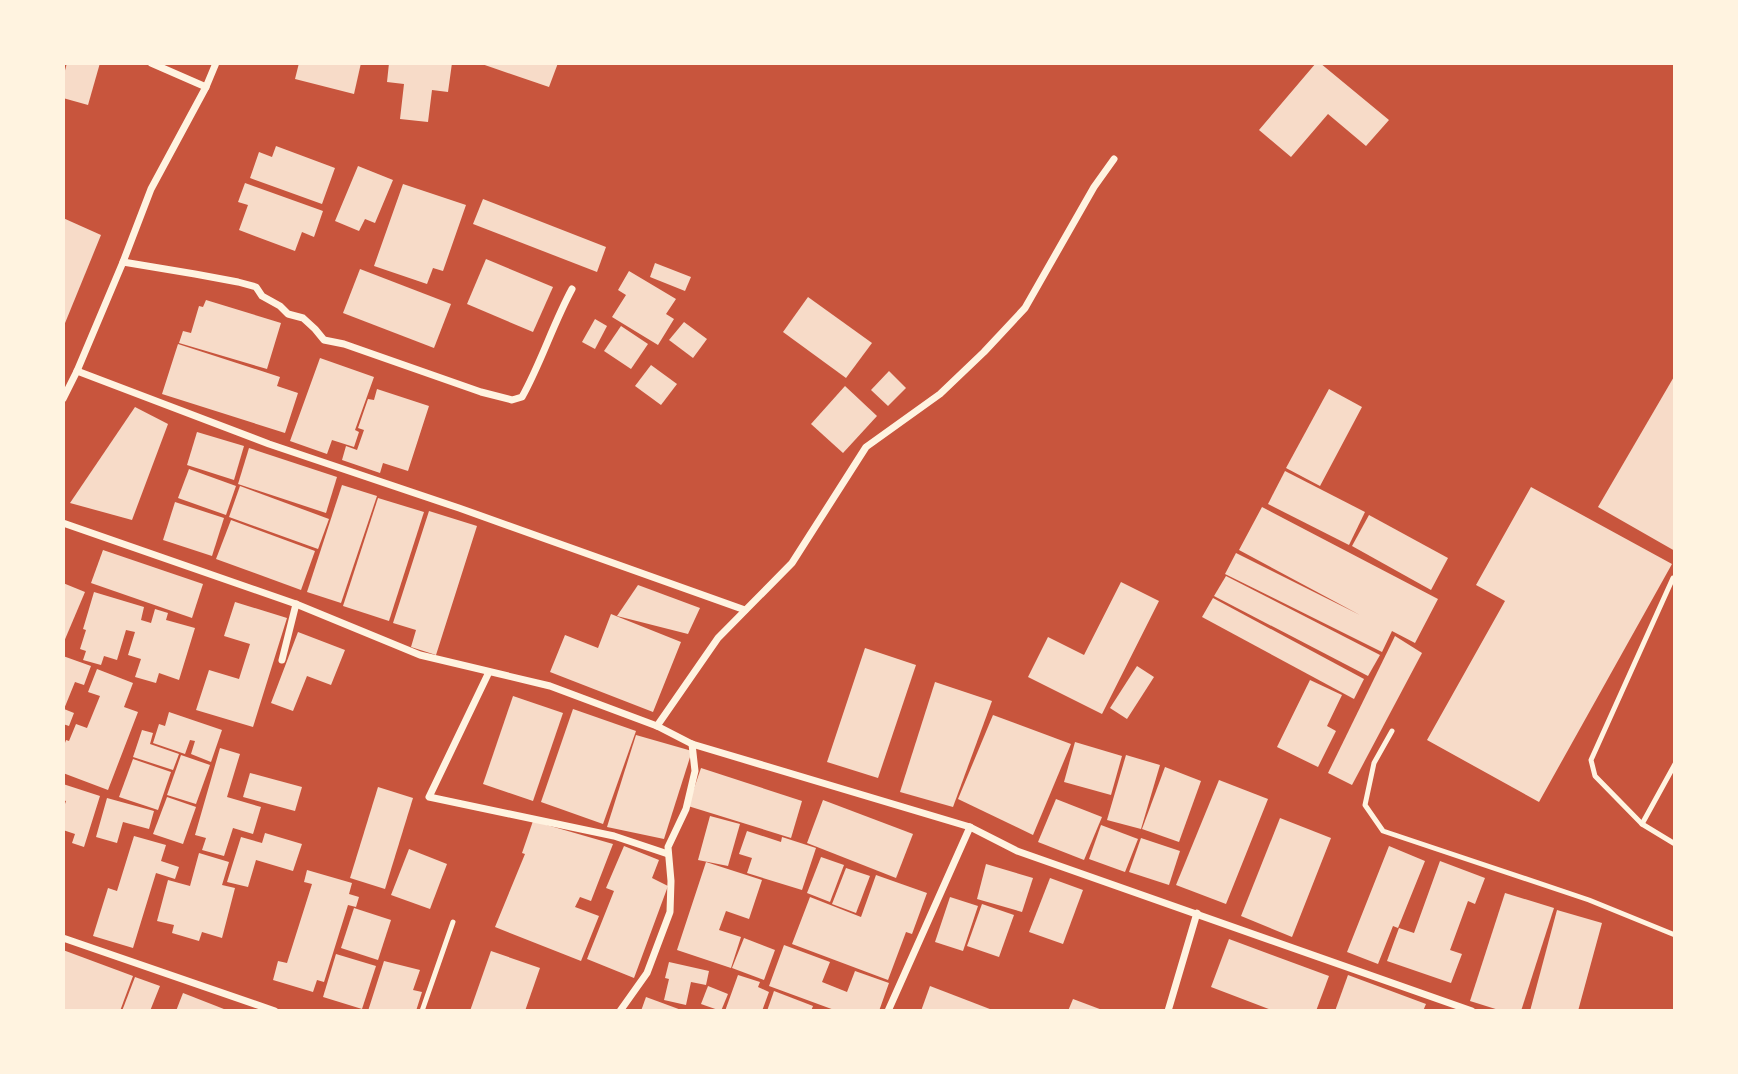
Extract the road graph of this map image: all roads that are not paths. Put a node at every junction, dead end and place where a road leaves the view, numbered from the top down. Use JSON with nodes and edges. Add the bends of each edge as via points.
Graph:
{"nodes":[{"id":1,"x":151,"y":63,"type":"edge"},
{"id":2,"x":216,"y":63,"type":"edge"},
{"id":3,"x":206,"y":88,"type":"junction"},
{"id":4,"x":1114,"y":159,"type":"dead end"},
{"id":5,"x":123,"y":262,"type":"junction"},
{"id":6,"x":572,"y":289,"type":"dead end"},
{"id":7,"x":77,"y":371,"type":"junction"},
{"id":8,"x":63,"y":398,"type":"edge"},
{"id":9,"x":63,"y":523,"type":"edge"},
{"id":10,"x":1675,"y":578,"type":"edge"},
{"id":11,"x":296,"y":604,"type":"junction"},
{"id":12,"x":745,"y":610,"type":"junction"},
{"id":13,"x":282,"y":660,"type":"dead end"},
{"id":14,"x":489,"y":672,"type":"junction"},
{"id":15,"x":657,"y":726,"type":"junction"},
{"id":16,"x":1392,"y":731,"type":"dead end"},
{"id":17,"x":692,"y":744,"type":"junction"},
{"id":18,"x":1675,"y":764,"type":"edge"},
{"id":19,"x":1642,"y":824,"type":"junction"},
{"id":20,"x":970,"y":827,"type":"junction"},
{"id":21,"x":1675,"y":844,"type":"edge"},
{"id":22,"x":668,"y":854,"type":"junction"},
{"id":23,"x":1197,"y":913,"type":"junction"},
{"id":24,"x":453,"y":922,"type":"dead end"},
{"id":25,"x":1675,"y":935,"type":"edge"},
{"id":26,"x":63,"y":937,"type":"edge"},
{"id":27,"x":266,"y":1010,"type":"edge"},
{"id":28,"x":275,"y":1011,"type":"edge"},
{"id":29,"x":422,"y":1011,"type":"edge"},
{"id":30,"x":620,"y":1011,"type":"edge"},
{"id":31,"x":888,"y":1011,"type":"edge"},
{"id":32,"x":1168,"y":1011,"type":"edge"},
{"id":33,"x":1472,"y":1011,"type":"edge"}],
"edges":[{"from":1,"to":3,"type":"street"},
{"from":2,"to":3,"type":"street"},
{"from":3,"to":5,"type":"street","via":[[151,189]]},
{"from":4,"to":12,"type":"street","via":[[1025,308],[940,394],[866,447],[792,564]]},
{"from":5,"to":6,"type":"street","via":[[256,287],[288,314],[303,318],[324,340],[512,400],[522,397],[529,385]]},
{"from":5,"to":7,"type":"street"},
{"from":7,"to":8,"type":"street"},
{"from":7,"to":12,"type":"street"},
{"from":9,"to":11,"type":"street"},
{"from":10,"to":19,"type":"lane","via":[[1591,760],[1595,776]]},
{"from":11,"to":13,"type":"street"},
{"from":11,"to":14,"type":"street","via":[[420,655]]},
{"from":12,"to":15,"type":"street","via":[[718,638]]},
{"from":14,"to":15,"type":"street","via":[[550,686]]},
{"from":14,"to":22,"type":"street","via":[[429,797],[614,836]]},
{"from":15,"to":17,"type":"street"},
{"from":16,"to":25,"type":"lane","via":[[1374,762],[1365,805],[1383,831],[1589,900]]},
{"from":17,"to":20,"type":"street"},
{"from":17,"to":22,"type":"street","via":[[695,771]]},
{"from":18,"to":19,"type":"lane"},
{"from":19,"to":21,"type":"lane"},
{"from":20,"to":23,"type":"street","via":[[1017,851]]},
{"from":20,"to":31,"type":"street"},
{"from":22,"to":30,"type":"street","via":[[670,912],[647,973]]},
{"from":23,"to":32,"type":"street"},
{"from":23,"to":33,"type":"street"},
{"from":24,"to":29,"type":"lane"},
{"from":26,"to":27,"type":"street"},
{"from":27,"to":28,"type":"street"}]}
